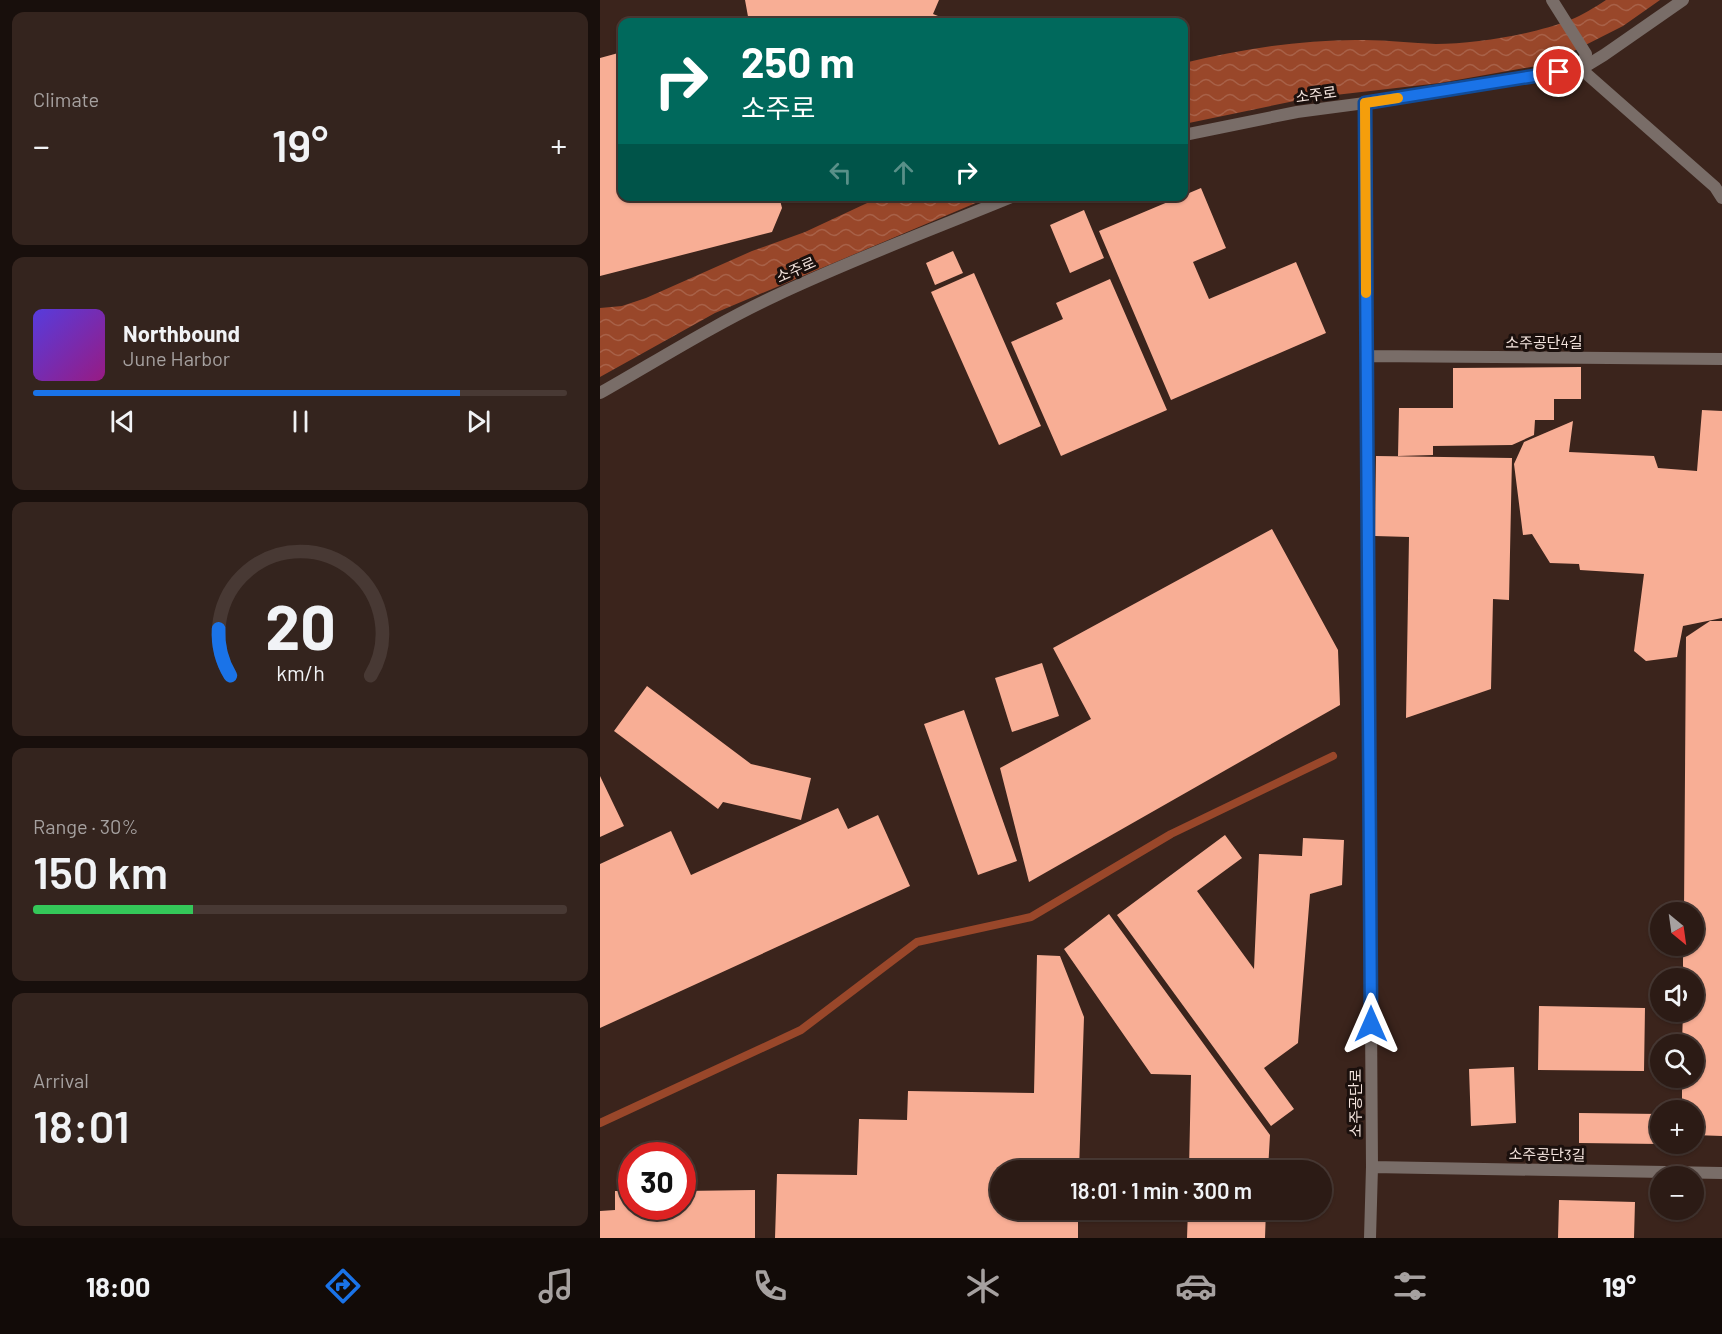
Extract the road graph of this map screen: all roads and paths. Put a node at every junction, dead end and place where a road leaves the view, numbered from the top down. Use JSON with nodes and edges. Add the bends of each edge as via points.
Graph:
{"nodes":[{"id":1,"x":1552,"y":0,"type":"edge"},
{"id":2,"x":1683,"y":0,"type":"edge"},
{"id":3,"x":1581,"y":69,"type":"junction"},
{"id":4,"x":1365,"y":103,"type":"junction"},
{"id":5,"x":1188,"y":134,"type":"edge"},
{"id":6,"x":1722,"y":198,"type":"edge"},
{"id":7,"x":1002,"y":201,"type":"edge"},
{"id":8,"x":1367,"y":356,"type":"junction"},
{"id":9,"x":1722,"y":359,"type":"edge"},
{"id":10,"x":600,"y":393,"type":"edge"},
{"id":11,"x":1372,"y":1167,"type":"junction"},
{"id":12,"x":1722,"y":1173,"type":"edge"},
{"id":13,"x":1370,"y":1238,"type":"edge"}],
"edges":[{"from":1,"to":3,"type":"street","via":[[1586,54]]},
{"from":2,"to":3,"type":"street","name":"소주로"},
{"from":3,"to":4,"type":"street","name":"소주로"},
{"from":3,"to":6,"type":"street","via":[[1715,187]]},
{"from":4,"to":5,"type":"street","name":"소주로"},
{"from":4,"to":8,"type":"street","name":"소주공단로"},
{"from":7,"to":10,"type":"street","name":"소주로","via":[[773,297]]},
{"from":8,"to":9,"type":"street","name":"소주공단4길"},
{"from":8,"to":11,"type":"street","name":"소주공단로"},
{"from":11,"to":12,"type":"street","name":"소주공단3길"},
{"from":11,"to":13,"type":"street","name":"소주공단로"}]}
